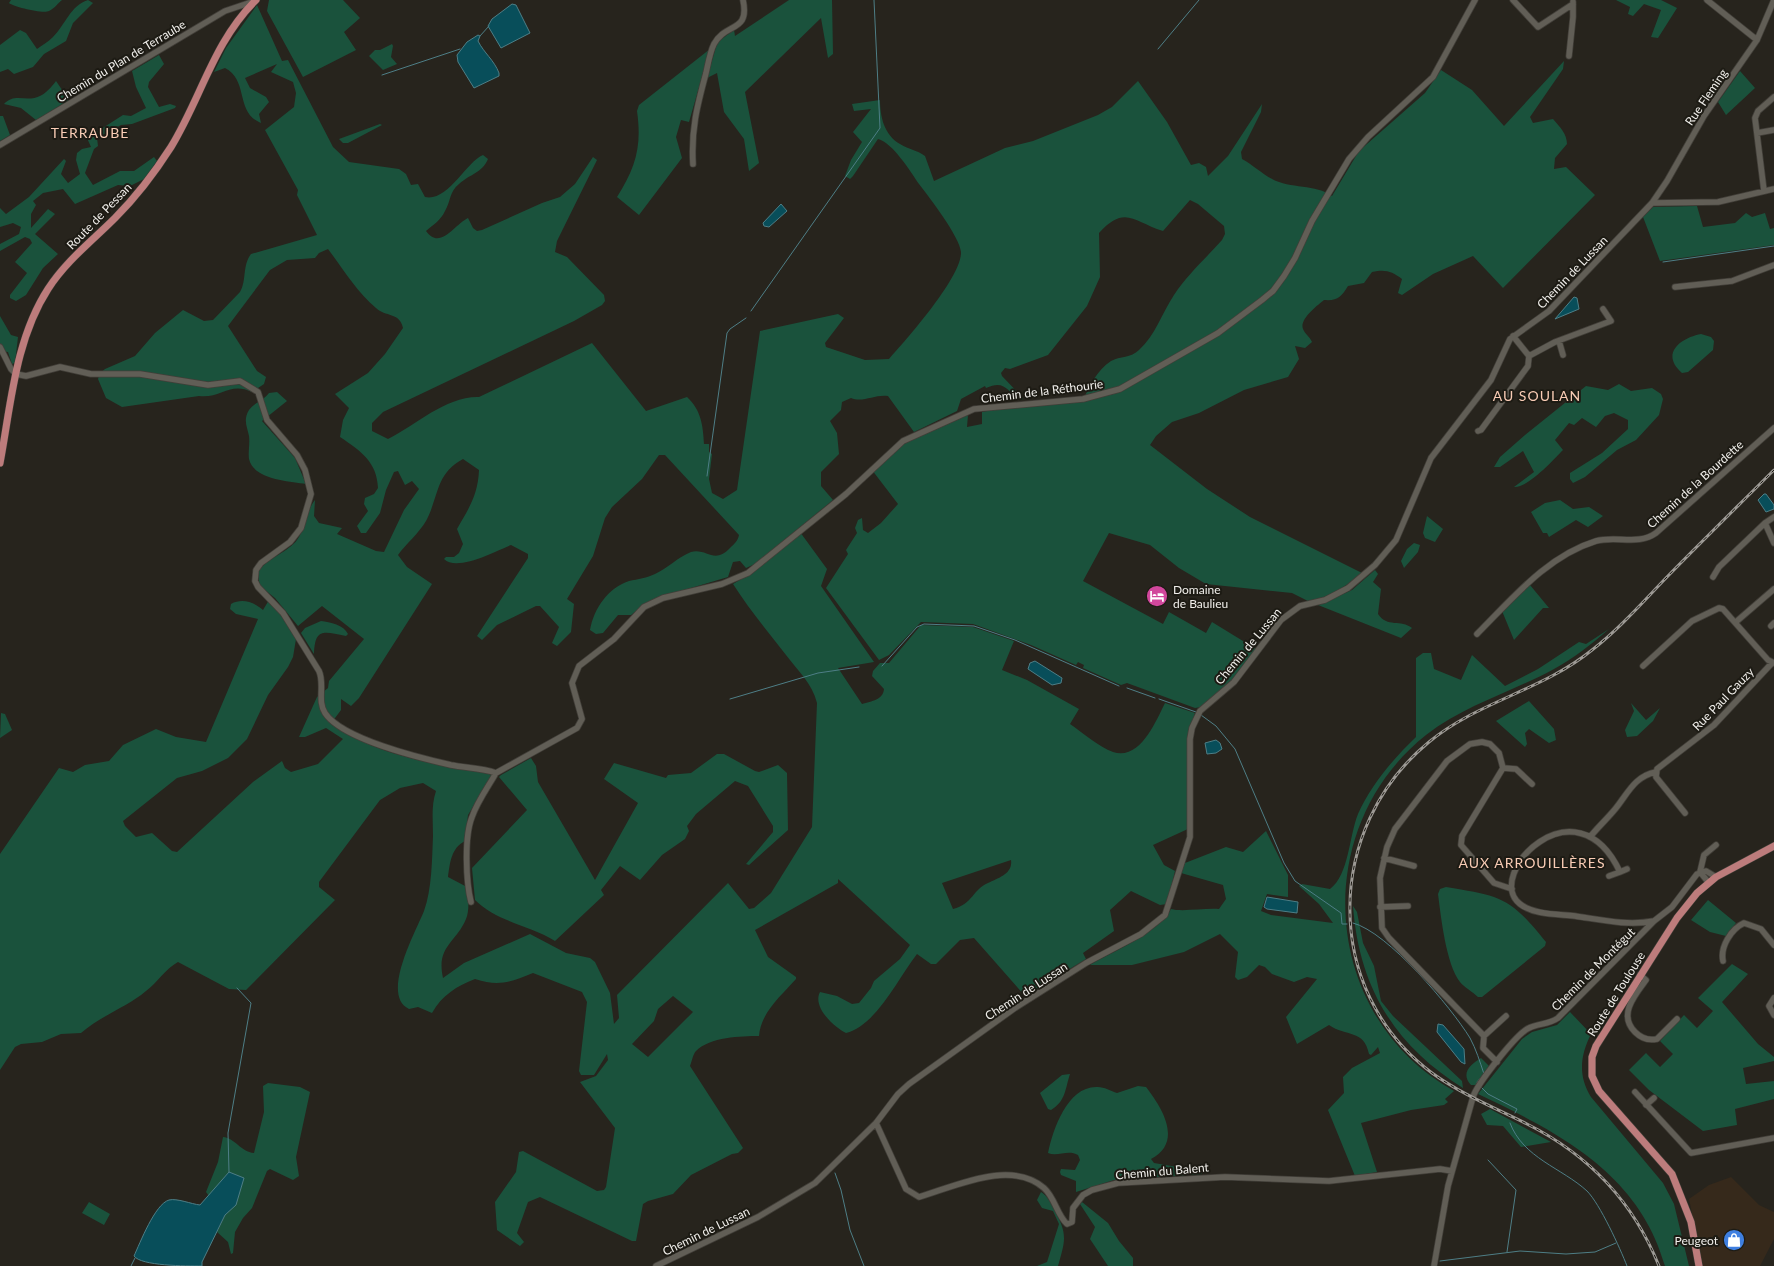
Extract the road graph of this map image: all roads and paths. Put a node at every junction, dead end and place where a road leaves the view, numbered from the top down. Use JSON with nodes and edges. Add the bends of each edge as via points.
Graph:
{"nodes":[{"id":1,"x":255,"y":0,"type":"edge"},
{"id":2,"x":743,"y":0,"type":"edge"},
{"id":3,"x":1475,"y":0,"type":"edge"},
{"id":4,"x":1513,"y":0,"type":"edge"},
{"id":5,"x":1707,"y":0,"type":"edge"},
{"id":6,"x":1774,"y":0,"type":"edge"},
{"id":7,"x":1573,"y":2,"type":"edge"},
{"id":8,"x":1758,"y":40,"type":"junction"},
{"id":9,"x":1569,"y":56,"type":"dead end"},
{"id":10,"x":1774,"y":97,"type":"edge"},
{"id":11,"x":1774,"y":130,"type":"edge"},
{"id":12,"x":1757,"y":133,"type":"junction"},
{"id":13,"x":0,"y":144,"type":"edge"},
{"id":14,"x":693,"y":164,"type":"dead end"},
{"id":15,"x":1774,"y":189,"type":"edge"},
{"id":16,"x":1764,"y":191,"type":"junction"},
{"id":17,"x":1652,"y":203,"type":"junction"},
{"id":18,"x":1774,"y":265,"type":"edge"},
{"id":19,"x":1675,"y":287,"type":"dead end"},
{"id":20,"x":1603,"y":309,"type":"dead end"},
{"id":21,"x":1513,"y":336,"type":"junction"},
{"id":22,"x":1558,"y":341,"type":"junction"},
{"id":23,"x":0,"y":347,"type":"edge"},
{"id":24,"x":1530,"y":356,"type":"junction"},
{"id":25,"x":1563,"y":356,"type":"dead end"},
{"id":26,"x":16,"y":374,"type":"junction"},
{"id":27,"x":1774,"y":428,"type":"edge"},
{"id":28,"x":1478,"y":431,"type":"dead end"},
{"id":29,"x":0,"y":463,"type":"edge"},
{"id":30,"x":1774,"y":517,"type":"edge"},
{"id":31,"x":1765,"y":523,"type":"junction"},
{"id":32,"x":1774,"y":544,"type":"edge"},
{"id":33,"x":1713,"y":577,"type":"dead end"},
{"id":34,"x":1774,"y":589,"type":"edge"},
{"id":35,"x":1738,"y":620,"type":"dead end"},
{"id":36,"x":1477,"y":634,"type":"dead end"},
{"id":37,"x":1773,"y":663,"type":"edge"},
{"id":38,"x":1643,"y":666,"type":"dead end"},
{"id":39,"x":1503,"y":768,"type":"junction"},
{"id":40,"x":1656,"y":772,"type":"junction"},
{"id":41,"x":496,"y":773,"type":"junction"},
{"id":42,"x":1532,"y":784,"type":"dead end"},
{"id":43,"x":1685,"y":813,"type":"dead end"},
{"id":44,"x":1590,"y":837,"type":"junction"},
{"id":45,"x":1716,"y":845,"type":"dead end"},
{"id":46,"x":1774,"y":846,"type":"edge"},
{"id":47,"x":1384,"y":858,"type":"junction"},
{"id":48,"x":1414,"y":866,"type":"dead end"},
{"id":49,"x":1627,"y":869,"type":"dead end"},
{"id":50,"x":1620,"y":872,"type":"junction"},
{"id":51,"x":1700,"y":872,"type":"junction"},
{"id":52,"x":1609,"y":876,"type":"dead end"},
{"id":53,"x":1716,"y":877,"type":"junction"},
{"id":54,"x":1708,"y":883,"type":"junction"},
{"id":55,"x":1512,"y":888,"type":"junction"},
{"id":56,"x":471,"y":902,"type":"dead end"},
{"id":57,"x":1408,"y":906,"type":"dead end"},
{"id":58,"x":1380,"y":907,"type":"junction"},
{"id":59,"x":1654,"y":921,"type":"junction"},
{"id":60,"x":1774,"y":945,"type":"edge"},
{"id":61,"x":1723,"y":961,"type":"dead end"},
{"id":62,"x":1640,"y":975,"type":"junction"},
{"id":63,"x":1774,"y":998,"type":"edge"},
{"id":64,"x":1774,"y":1015,"type":"edge"},
{"id":65,"x":1506,"y":1016,"type":"dead end"},
{"id":66,"x":1677,"y":1019,"type":"dead end"},
{"id":67,"x":1484,"y":1036,"type":"junction"},
{"id":68,"x":1498,"y":1062,"type":"junction"},
{"id":69,"x":1635,"y":1092,"type":"dead end"},
{"id":70,"x":1654,"y":1098,"type":"dead end"},
{"id":71,"x":1646,"y":1105,"type":"junction"},
{"id":72,"x":876,"y":1123,"type":"junction"},
{"id":73,"x":1774,"y":1138,"type":"edge"},
{"id":74,"x":1452,"y":1171,"type":"junction"},
{"id":75,"x":656,"y":1266,"type":"edge"},
{"id":76,"x":1434,"y":1266,"type":"edge"},
{"id":77,"x":1699,"y":1266,"type":"edge"}],
"edges":[{"from":1,"to":13,"type":"street","name":"Chemin du Plan de Terraube","via":[[225,11]]},
{"from":1,"to":26,"type":"main road","name":"Route de Pessan","via":[[222,45],[179,133],[153,174],[136,196],[76,255],[49,289],[29,326]]},
{"from":2,"to":14,"type":"street","via":[[743,20],[714,43],[694,115]]},
{"from":3,"to":41,"type":"street","name":"Chemin de la Réthourie","via":[[1433,77],[1349,159],[1288,270],[1262,300],[1218,333],[1120,389],[1083,399],[974,409],[902,441],[846,494],[748,573],[722,584],[663,598],[644,607],[622,632],[579,666],[572,683],[582,720],[577,728]]},
{"from":4,"to":7,"type":"street","via":[[1538,27]]},
{"from":5,"to":8,"type":"street"},
{"from":6,"to":8,"type":"street","name":"Rue Fleming"},
{"from":7,"to":9,"type":"street"},
{"from":8,"to":17,"type":"street","name":"Rue Fleming","via":[[1704,116]]},
{"from":10,"to":12,"type":"street","via":[[1756,113]]},
{"from":11,"to":12,"type":"street"},
{"from":12,"to":16,"type":"street"},
{"from":15,"to":16,"type":"street"},
{"from":16,"to":17,"type":"street","via":[[1718,202]]},
{"from":17,"to":21,"type":"street","name":"Chemin de Lussan","via":[[1549,311]]},
{"from":18,"to":19,"type":"street","via":[[1732,281]]},
{"from":20,"to":22,"type":"street","via":[[1611,321]]},
{"from":21,"to":24,"type":"street"},
{"from":21,"to":72,"type":"street","name":"Chemin de Lussan","via":[[1491,380],[1430,458],[1389,550],[1337,596],[1291,611],[1234,682],[1197,716],[1190,739],[1190,837],[1164,915],[1141,934],[1086,963],[1016,1008],[909,1084]]},
{"from":22,"to":24,"type":"street"},
{"from":22,"to":25,"type":"street"},
{"from":23,"to":26,"type":"street"},
{"from":24,"to":28,"type":"street","via":[[1528,366]]},
{"from":26,"to":29,"type":"main road","name":"Route de Pessan"},
{"from":26,"to":41,"type":"street","via":[[30,376],[60,367],[98,375],[140,374],[200,384],[240,381],[254,388],[261,398],[266,420],[297,455],[311,494],[301,528],[290,542],[261,563],[256,570],[255,581],[283,613],[319,671],[324,711],[342,728],[382,746],[451,765]]},
{"from":27,"to":36,"type":"street","name":"Chemin de la Bourdette","via":[[1651,537],[1643,540],[1600,540],[1570,552],[1528,584]]},
{"from":30,"to":31,"type":"street"},
{"from":31,"to":32,"type":"street"},
{"from":31,"to":33,"type":"street","via":[[1719,567]]},
{"from":34,"to":35,"type":"street"},
{"from":37,"to":38,"type":"street","via":[[1719,608],[1692,621]]},
{"from":37,"to":40,"type":"street","name":"Rue Paul Gauzy","via":[[1714,726]]},
{"from":39,"to":42,"type":"street","via":[[1516,769]]},
{"from":39,"to":47,"type":"street","via":[[1499,753],[1486,742],[1470,744],[1452,756],[1395,829]]},
{"from":39,"to":55,"type":"street","via":[[1462,836],[1461,845],[1494,883]]},
{"from":40,"to":43,"type":"street","via":[[1656,777]]},
{"from":40,"to":44,"type":"street","name":"Rue Paul Gauzy","via":[[1632,785]]},
{"from":41,"to":56,"type":"street","via":[[469,825]]},
{"from":44,"to":50,"type":"street","via":[[1606,851]]},
{"from":44,"to":55,"type":"street","via":[[1565,832],[1541,840],[1522,860]]},
{"from":45,"to":51,"type":"street","name":"Chemin de Montégut","via":[[1704,855]]},
{"from":46,"to":53,"type":"main road","name":"Route de Toulouse"},
{"from":47,"to":48,"type":"street"},
{"from":47,"to":58,"type":"street"},
{"from":49,"to":50,"type":"street"},
{"from":50,"to":52,"type":"street"},
{"from":51,"to":53,"type":"street","via":[[1706,871]]},
{"from":51,"to":54,"type":"street"},
{"from":51,"to":59,"type":"street","name":"Chemin de Montégut","via":[[1672,907]]},
{"from":53,"to":54,"type":"main road","name":"Route de Toulouse"},
{"from":54,"to":62,"type":"main road","name":"Route de Toulouse","via":[[1682,912]]},
{"from":55,"to":59,"type":"street","via":[[1516,900],[1530,909],[1626,924]]},
{"from":57,"to":58,"type":"street"},
{"from":58,"to":67,"type":"street","via":[[1384,932]]},
{"from":59,"to":68,"type":"street","name":"Chemin de Montégut","via":[[1558,1018],[1524,1031]]},
{"from":60,"to":61,"type":"street","via":[[1761,929],[1744,923],[1725,943]]},
{"from":62,"to":66,"type":"street","via":[[1646,980],[1630,1005],[1627,1017],[1634,1030],[1645,1039],[1657,1040]]},
{"from":62,"to":77,"type":"main road","name":"Route de Toulouse","via":[[1596,1046],[1592,1057],[1592,1076],[1599,1091],[1672,1174],[1690,1222]]},
{"from":63,"to":64,"type":"street","via":[[1769,1006]]},
{"from":65,"to":67,"type":"street"},
{"from":67,"to":68,"type":"street","via":[[1483,1048]]},
{"from":68,"to":74,"type":"street","name":"Chemin de Montégut","via":[[1475,1091]]},
{"from":69,"to":71,"type":"street"},
{"from":70,"to":71,"type":"street"},
{"from":71,"to":73,"type":"street","via":[[1691,1153]]},
{"from":72,"to":74,"type":"street","name":"Chemin du Balent","via":[[906,1189],[913,1196],[993,1177],[1023,1175],[1044,1188],[1067,1224],[1072,1222],[1073,1208],[1083,1196],[1118,1183],[1225,1177],[1329,1181],[1440,1169]]},
{"from":72,"to":75,"type":"street","name":"Chemin de Lussan","via":[[815,1183],[758,1217]]},
{"from":74,"to":76,"type":"street","name":"Chemin de Montégut"}]}
